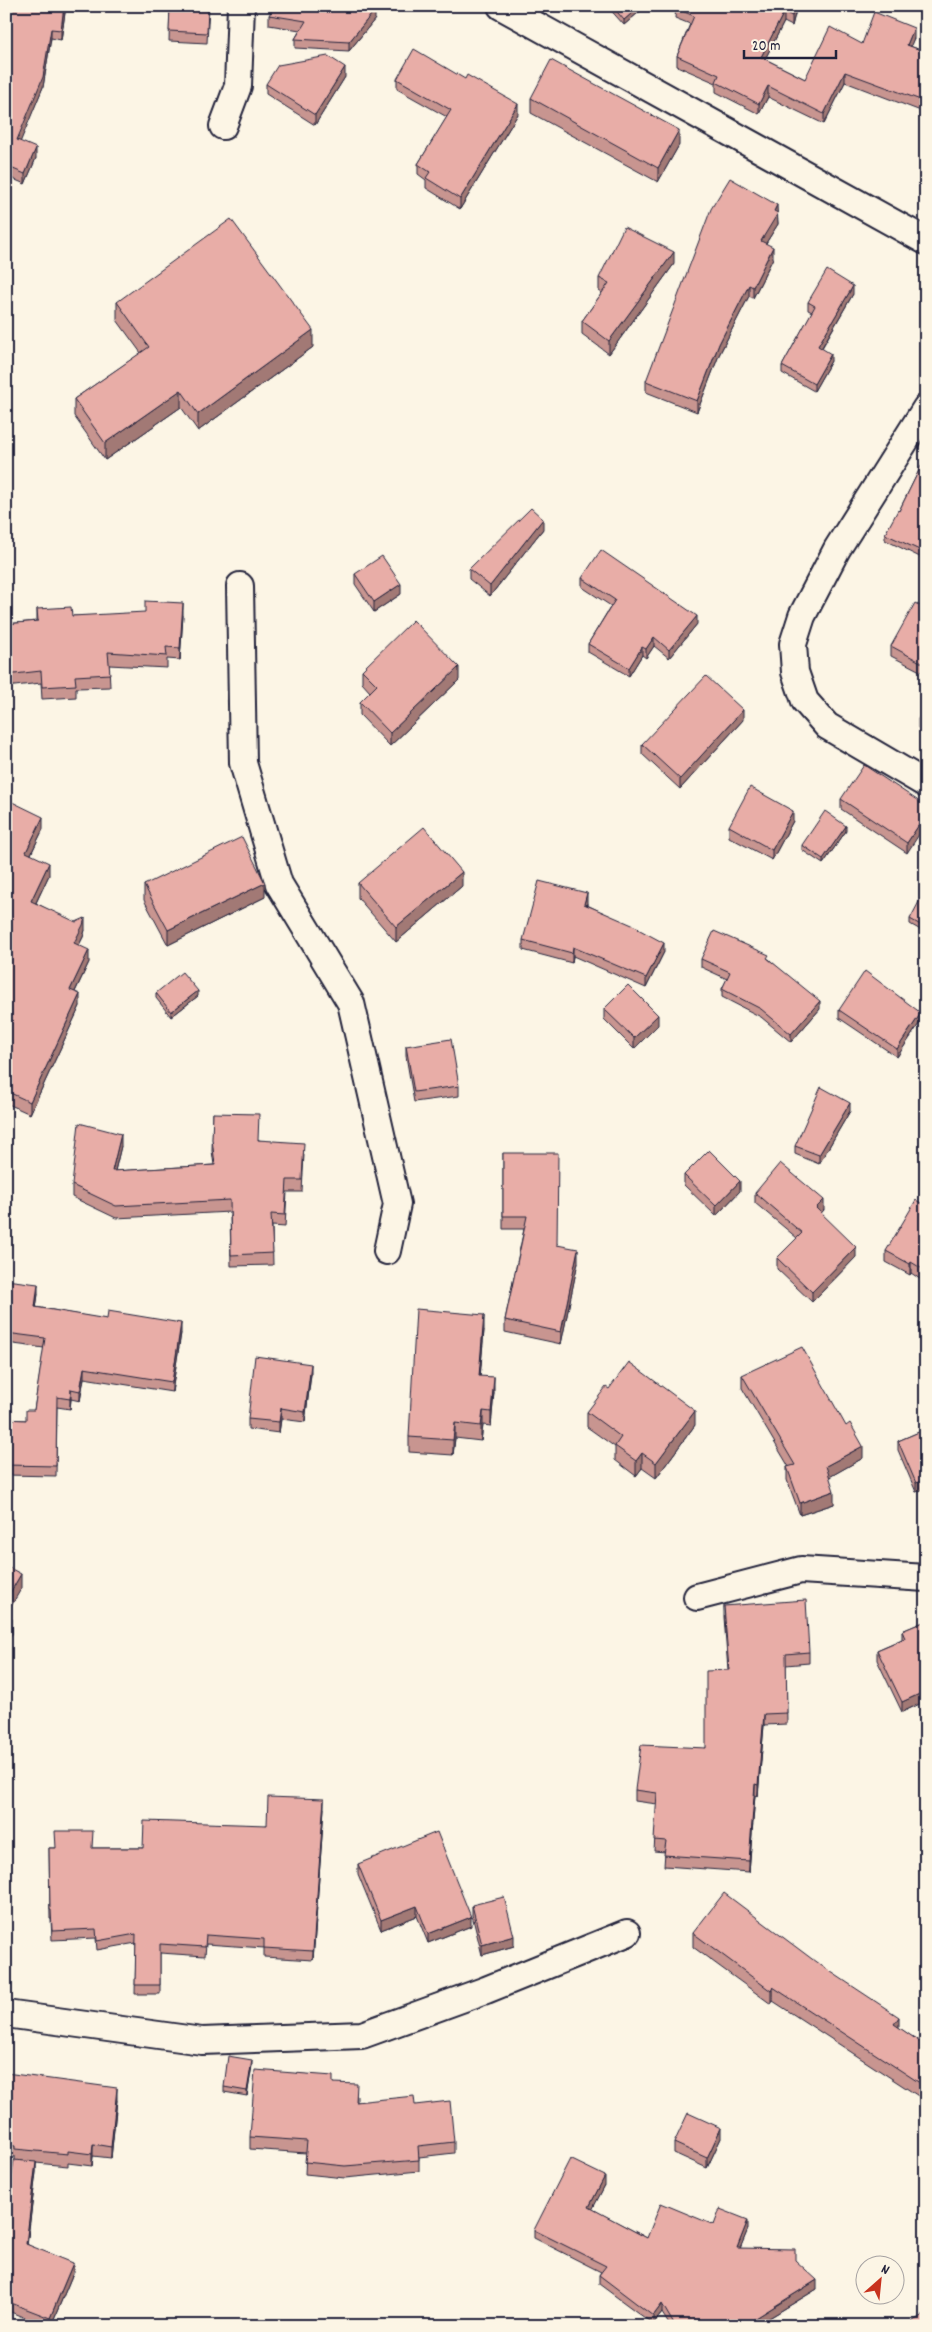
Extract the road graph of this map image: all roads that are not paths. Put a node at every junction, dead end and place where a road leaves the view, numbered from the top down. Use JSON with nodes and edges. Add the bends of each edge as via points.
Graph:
{"nodes":[{"id":1,"x":241,"y":6,"type":"edge"},
{"id":2,"x":501,"y":6,"type":"edge"},
{"id":3,"x":223,"y":126,"type":"dead end"},
{"id":4,"x":926,"y":241,"type":"edge"},
{"id":5,"x":926,"y":408,"type":"edge"},
{"id":6,"x":240,"y":586,"type":"dead end"},
{"id":7,"x":926,"y":784,"type":"edge"},
{"id":8,"x":387,"y":1251,"type":"dead end"},
{"id":9,"x":926,"y":1578,"type":"edge"},
{"id":10,"x":697,"y":1597,"type":"dead end"},
{"id":11,"x":627,"y":1934,"type":"dead end"},
{"id":12,"x":6,"y":2014,"type":"edge"}],
"edges":[{"from":1,"to":3,"type":"street","via":[[238,86]]},
{"from":2,"to":4,"type":"street"},
{"from":5,"to":7,"type":"street","via":[[837,549],[802,616],[793,644],[795,672],[805,701],[827,726]]},
{"from":6,"to":8,"type":"street","via":[[243,763],[279,884],[351,1003],[397,1204]]},
{"from":9,"to":10,"type":"street","via":[[801,1570]]},
{"from":11,"to":12,"type":"street","via":[[362,2035],[202,2042]]}]}
